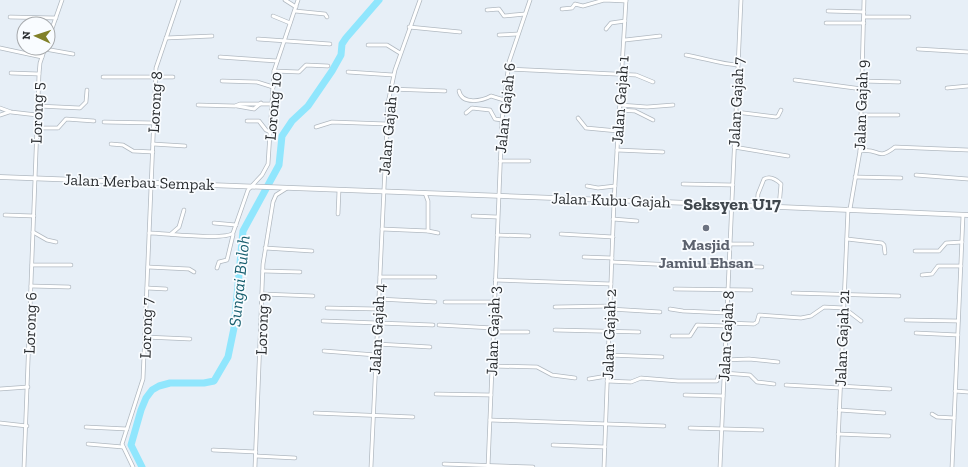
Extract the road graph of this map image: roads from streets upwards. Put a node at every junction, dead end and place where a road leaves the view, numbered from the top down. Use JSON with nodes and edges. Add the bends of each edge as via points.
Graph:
{"nodes":[{"id":1,"x":62,"y":0,"type":"edge"},
{"id":2,"x":179,"y":0,"type":"edge"},
{"id":3,"x":285,"y":0,"type":"edge"},
{"id":4,"x":298,"y":0,"type":"edge"},
{"id":5,"x":420,"y":0,"type":"edge"},
{"id":6,"x":530,"y":0,"type":"edge"},
{"id":7,"x":626,"y":0,"type":"edge"},
{"id":8,"x":741,"y":0,"type":"edge"},
{"id":9,"x":864,"y":0,"type":"edge"},
{"id":10,"x":295,"y":9,"type":"junction"},
{"id":11,"x":562,"y":9,"type":"dead end"},
{"id":12,"x":487,"y":10,"type":"dead end"},
{"id":13,"x":828,"y":12,"type":"dead end"},
{"id":14,"x":864,"y":12,"type":"junction"},
{"id":15,"x":525,"y":14,"type":"junction"},
{"id":16,"x":273,"y":16,"type":"dead end"},
{"id":17,"x":909,"y":16,"type":"dead end"},
{"id":18,"x":327,"y":17,"type":"dead end"},
{"id":19,"x":864,"y":17,"type":"junction"},
{"id":20,"x":10,"y":18,"type":"dead end"},
{"id":21,"x":16,"y":18,"type":"edge"},
{"id":22,"x":56,"y":18,"type":"edge"},
{"id":23,"x":625,"y":21,"type":"junction"},
{"id":24,"x":826,"y":22,"type":"dead end"},
{"id":25,"x":290,"y":23,"type":"junction"},
{"id":26,"x":864,"y":23,"type":"junction"},
{"id":27,"x":409,"y":27,"type":"junction"},
{"id":28,"x":606,"y":29,"type":"dead end"},
{"id":29,"x":460,"y":32,"type":"dead end"},
{"id":30,"x":518,"y":34,"type":"junction"},
{"id":31,"x":212,"y":36,"type":"dead end"},
{"id":32,"x":499,"y":36,"type":"dead end"},
{"id":33,"x":660,"y":36,"type":"dead end"},
{"id":34,"x":166,"y":38,"type":"junction"},
{"id":35,"x":258,"y":39,"type":"dead end"},
{"id":36,"x":624,"y":40,"type":"junction"},
{"id":37,"x":284,"y":41,"type":"junction"},
{"id":38,"x":330,"y":44,"type":"dead end"},
{"id":39,"x":368,"y":45,"type":"dead end"},
{"id":40,"x":0,"y":48,"type":"edge"},
{"id":41,"x":918,"y":49,"type":"dead end"},
{"id":42,"x":56,"y":50,"type":"edge"},
{"id":43,"x":968,"y":52,"type":"edge"},
{"id":44,"x":400,"y":53,"type":"junction"},
{"id":45,"x":73,"y":54,"type":"dead end"},
{"id":46,"x":686,"y":55,"type":"dead end"},
{"id":47,"x":42,"y":57,"type":"joint"},
{"id":48,"x":220,"y":57,"type":"dead end"},
{"id":49,"x":277,"y":61,"type":"junction"},
{"id":50,"x":738,"y":65,"type":"junction"},
{"id":51,"x":328,"y":66,"type":"dead end"},
{"id":52,"x":508,"y":69,"type":"junction"},
{"id":53,"x":274,"y":70,"type":"junction"},
{"id":54,"x":348,"y":72,"type":"dead end"},
{"id":55,"x":11,"y":73,"type":"dead end"},
{"id":56,"x":39,"y":74,"type":"junction"},
{"id":57,"x":393,"y":75,"type":"junction"},
{"id":58,"x":622,"y":75,"type":"junction"},
{"id":59,"x":103,"y":77,"type":"dead end"},
{"id":60,"x":173,"y":77,"type":"dead end"},
{"id":61,"x":156,"y":78,"type":"junction"},
{"id":62,"x":795,"y":80,"type":"dead end"},
{"id":63,"x":222,"y":81,"type":"dead end"},
{"id":64,"x":862,"y":81,"type":"junction"},
{"id":65,"x":653,"y":82,"type":"dead end"},
{"id":66,"x":899,"y":82,"type":"dead end"},
{"id":67,"x":968,"y":86,"type":"edge"},
{"id":68,"x":273,"y":87,"type":"junction"},
{"id":69,"x":947,"y":88,"type":"dead end"},
{"id":70,"x":390,"y":89,"type":"junction"},
{"id":71,"x":862,"y":89,"type":"junction"},
{"id":72,"x":87,"y":90,"type":"dead end"},
{"id":73,"x":445,"y":91,"type":"dead end"},
{"id":74,"x":459,"y":91,"type":"dead end"},
{"id":75,"x":504,"y":100,"type":"junction"},
{"id":76,"x":272,"y":104,"type":"junction"},
{"id":77,"x":198,"y":105,"type":"dead end"},
{"id":78,"x":620,"y":105,"type":"junction"},
{"id":79,"x":673,"y":105,"type":"dead end"},
{"id":80,"x":38,"y":106,"type":"junction"},
{"id":81,"x":0,"y":108,"type":"edge"},
{"id":82,"x":620,"y":110,"type":"junction"},
{"id":83,"x":781,"y":110,"type":"dead end"},
{"id":84,"x":11,"y":112,"type":"junction"},
{"id":85,"x":736,"y":112,"type":"junction"},
{"id":86,"x":466,"y":113,"type":"dead end"},
{"id":87,"x":0,"y":115,"type":"edge"},
{"id":88,"x":37,"y":115,"type":"junction"},
{"id":89,"x":861,"y":115,"type":"junction"},
{"id":90,"x":898,"y":115,"type":"dead end"},
{"id":91,"x":578,"y":118,"type":"dead end"},
{"id":92,"x":247,"y":120,"type":"dead end"},
{"id":93,"x":502,"y":120,"type":"junction"},
{"id":94,"x":653,"y":120,"type":"dead end"},
{"id":95,"x":94,"y":121,"type":"dead end"},
{"id":96,"x":104,"y":122,"type":"dead end"},
{"id":97,"x":154,"y":123,"type":"junction"},
{"id":98,"x":387,"y":124,"type":"junction"},
{"id":99,"x":316,"y":127,"type":"dead end"},
{"id":100,"x":37,"y":128,"type":"junction"},
{"id":101,"x":618,"y":131,"type":"junction"},
{"id":102,"x":270,"y":132,"type":"junction"},
{"id":103,"x":111,"y":144,"type":"dead end"},
{"id":104,"x":153,"y":144,"type":"junction"},
{"id":105,"x":185,"y":146,"type":"dead end"},
{"id":106,"x":734,"y":147,"type":"junction"},
{"id":107,"x":617,"y":150,"type":"junction"},
{"id":108,"x":968,"y":150,"type":"edge"},
{"id":109,"x":860,"y":151,"type":"junction"},
{"id":110,"x":153,"y":152,"type":"junction"},
{"id":111,"x":664,"y":152,"type":"dead end"},
{"id":112,"x":788,"y":156,"type":"dead end"},
{"id":113,"x":500,"y":161,"type":"junction"},
{"id":114,"x":529,"y":161,"type":"dead end"},
{"id":115,"x":916,"y":175,"type":"dead end"},
{"id":116,"x":0,"y":177,"type":"edge"},
{"id":117,"x":856,"y":177,"type":"junction"},
{"id":118,"x":35,"y":178,"type":"junction"},
{"id":119,"x":901,"y":178,"type":"dead end"},
{"id":120,"x":968,"y":179,"type":"edge"},
{"id":121,"x":152,"y":183,"type":"junction"},
{"id":122,"x":683,"y":184,"type":"dead end"},
{"id":123,"x":733,"y":185,"type":"junction"},
{"id":124,"x":587,"y":186,"type":"dead end"},
{"id":125,"x":615,"y":186,"type":"junction"},
{"id":126,"x":254,"y":187,"type":"junction"},
{"id":127,"x":278,"y":188,"type":"joint"},
{"id":128,"x":287,"y":188,"type":"junction"},
{"id":129,"x":339,"y":190,"type":"junction"},
{"id":130,"x":384,"y":192,"type":"junction"},
{"id":131,"x":425,"y":193,"type":"junction"},
{"id":132,"x":498,"y":196,"type":"junction"},
{"id":133,"x":614,"y":201,"type":"junction"},
{"id":134,"x":732,"y":205,"type":"junction"},
{"id":135,"x":757,"y":206,"type":"junction"},
{"id":136,"x":779,"y":207,"type":"junction"},
{"id":137,"x":849,"y":209,"type":"junction"},
{"id":138,"x":184,"y":210,"type":"dead end"},
{"id":139,"x":338,"y":214,"type":"dead end"},
{"id":140,"x":5,"y":215,"type":"dead end"},
{"id":141,"x":963,"y":215,"type":"junction"},
{"id":142,"x":968,"y":215,"type":"edge"},
{"id":143,"x":34,"y":216,"type":"junction"},
{"id":144,"x":472,"y":216,"type":"dead end"},
{"id":145,"x":497,"y":217,"type":"junction"},
{"id":146,"x":613,"y":219,"type":"junction"},
{"id":147,"x":637,"y":221,"type":"dead end"},
{"id":148,"x":214,"y":223,"type":"dead end"},
{"id":149,"x":236,"y":225,"type":"junction"},
{"id":150,"x":382,"y":229,"type":"junction"},
{"id":151,"x":428,"y":230,"type":"junction"},
{"id":152,"x":33,"y":232,"type":"junction"},
{"id":153,"x":149,"y":233,"type":"junction"},
{"id":154,"x":233,"y":233,"type":"junction"},
{"id":155,"x":438,"y":233,"type":"dead end"},
{"id":156,"x":171,"y":234,"type":"junction"},
{"id":157,"x":561,"y":234,"type":"dead end"},
{"id":158,"x":497,"y":235,"type":"junction"},
{"id":159,"x":529,"y":236,"type":"dead end"},
{"id":160,"x":613,"y":237,"type":"junction"},
{"id":161,"x":847,"y":239,"type":"junction"},
{"id":162,"x":56,"y":242,"type":"dead end"},
{"id":163,"x":962,"y":242,"type":"junction"},
{"id":164,"x":730,"y":244,"type":"junction"},
{"id":165,"x":752,"y":244,"type":"dead end"},
{"id":166,"x":265,"y":248,"type":"junction"},
{"id":167,"x":312,"y":251,"type":"dead end"},
{"id":168,"x":915,"y":251,"type":"dead end"},
{"id":169,"x":885,"y":253,"type":"dead end"},
{"id":170,"x":584,"y":258,"type":"dead end"},
{"id":171,"x":612,"y":260,"type":"junction"},
{"id":172,"x":32,"y":265,"type":"junction"},
{"id":173,"x":71,"y":265,"type":"dead end"},
{"id":174,"x":148,"y":266,"type":"junction"},
{"id":175,"x":729,"y":266,"type":"junction"},
{"id":176,"x":961,"y":266,"type":"junction"},
{"id":177,"x":762,"y":267,"type":"dead end"},
{"id":178,"x":217,"y":268,"type":"dead end"},
{"id":179,"x":263,"y":271,"type":"junction"},
{"id":180,"x":194,"y":272,"type":"dead end"},
{"id":181,"x":300,"y":272,"type":"dead end"},
{"id":182,"x":922,"y":275,"type":"dead end"},
{"id":183,"x":380,"y":277,"type":"junction"},
{"id":184,"x":435,"y":277,"type":"dead end"},
{"id":185,"x":495,"y":280,"type":"junction"},
{"id":186,"x":611,"y":284,"type":"junction"},
{"id":187,"x":32,"y":286,"type":"junction"},
{"id":188,"x":69,"y":287,"type":"dead end"},
{"id":189,"x":147,"y":288,"type":"junction"},
{"id":190,"x":166,"y":289,"type":"dead end"},
{"id":191,"x":675,"y":289,"type":"dead end"},
{"id":192,"x":728,"y":289,"type":"junction"},
{"id":193,"x":751,"y":290,"type":"dead end"},
{"id":194,"x":792,"y":293,"type":"dead end"},
{"id":195,"x":263,"y":294,"type":"junction"},
{"id":196,"x":844,"y":295,"type":"junction"},
{"id":197,"x":313,"y":296,"type":"dead end"},
{"id":198,"x":899,"y":296,"type":"dead end"},
{"id":199,"x":379,"y":299,"type":"junction"},
{"id":200,"x":435,"y":302,"type":"dead end"},
{"id":201,"x":445,"y":302,"type":"dead end"},
{"id":202,"x":494,"y":302,"type":"junction"},
{"id":203,"x":555,"y":306,"type":"dead end"},
{"id":204,"x":610,"y":307,"type":"junction"},
{"id":205,"x":326,"y":308,"type":"dead end"},
{"id":206,"x":670,"y":308,"type":"dead end"},
{"id":207,"x":844,"y":308,"type":"junction"},
{"id":208,"x":378,"y":309,"type":"junction"},
{"id":209,"x":660,"y":312,"type":"dead end"},
{"id":210,"x":727,"y":313,"type":"junction"},
{"id":211,"x":906,"y":320,"type":"dead end"},
{"id":212,"x":323,"y":321,"type":"dead end"},
{"id":213,"x":861,"y":321,"type":"dead end"},
{"id":214,"x":958,"y":321,"type":"junction"},
{"id":215,"x":378,"y":322,"type":"junction"},
{"id":216,"x":433,"y":325,"type":"dead end"},
{"id":217,"x":439,"y":325,"type":"dead end"},
{"id":218,"x":727,"y":325,"type":"junction"},
{"id":219,"x":493,"y":330,"type":"junction"},
{"id":220,"x":555,"y":330,"type":"dead end"},
{"id":221,"x":609,"y":331,"type":"junction"},
{"id":222,"x":528,"y":332,"type":"dead end"},
{"id":223,"x":639,"y":332,"type":"dead end"},
{"id":224,"x":916,"y":333,"type":"dead end"},
{"id":225,"x":958,"y":335,"type":"junction"},
{"id":226,"x":672,"y":336,"type":"dead end"},
{"id":227,"x":145,"y":337,"type":"junction"},
{"id":228,"x":190,"y":339,"type":"dead end"},
{"id":229,"x":377,"y":344,"type":"junction"},
{"id":230,"x":430,"y":347,"type":"dead end"},
{"id":231,"x":324,"y":351,"type":"dead end"},
{"id":232,"x":376,"y":355,"type":"junction"},
{"id":233,"x":608,"y":355,"type":"junction"},
{"id":234,"x":662,"y":357,"type":"dead end"},
{"id":235,"x":725,"y":360,"type":"junction"},
{"id":236,"x":778,"y":362,"type":"dead end"},
{"id":237,"x":492,"y":366,"type":"junction"},
{"id":238,"x":724,"y":374,"type":"junction"},
{"id":239,"x":608,"y":376,"type":"junction"},
{"id":240,"x":575,"y":378,"type":"dead end"},
{"id":241,"x":589,"y":379,"type":"dead end"},
{"id":242,"x":607,"y":381,"type":"junction"},
{"id":243,"x":717,"y":381,"type":"junction"},
{"id":244,"x":724,"y":381,"type":"junction"},
{"id":245,"x":774,"y":384,"type":"dead end"},
{"id":246,"x":786,"y":386,"type":"dead end"},
{"id":247,"x":28,"y":387,"type":"junction"},
{"id":248,"x":840,"y":387,"type":"junction"},
{"id":249,"x":0,"y":389,"type":"edge"},
{"id":250,"x":890,"y":389,"type":"dead end"},
{"id":251,"x":956,"y":391,"type":"junction"},
{"id":252,"x":968,"y":392,"type":"edge"},
{"id":253,"x":436,"y":394,"type":"dead end"},
{"id":254,"x":491,"y":395,"type":"junction"},
{"id":255,"x":685,"y":395,"type":"dead end"},
{"id":256,"x":723,"y":396,"type":"junction"},
{"id":257,"x":839,"y":410,"type":"junction"},
{"id":258,"x":315,"y":413,"type":"dead end"},
{"id":259,"x":884,"y":413,"type":"dead end"},
{"id":260,"x":374,"y":414,"type":"junction"},
{"id":261,"x":932,"y":414,"type":"dead end"},
{"id":262,"x":412,"y":417,"type":"dead end"},
{"id":263,"x":954,"y":418,"type":"junction"},
{"id":264,"x":490,"y":420,"type":"junction"},
{"id":265,"x":0,"y":423,"type":"edge"},
{"id":266,"x":606,"y":424,"type":"junction"},
{"id":267,"x":27,"y":426,"type":"junction"},
{"id":268,"x":664,"y":426,"type":"dead end"},
{"id":269,"x":86,"y":427,"type":"dead end"},
{"id":270,"x":690,"y":428,"type":"dead end"},
{"id":271,"x":127,"y":429,"type":"junction"},
{"id":272,"x":722,"y":429,"type":"junction"},
{"id":273,"x":762,"y":430,"type":"dead end"},
{"id":274,"x":838,"y":434,"type":"junction"},
{"id":275,"x":889,"y":436,"type":"dead end"},
{"id":276,"x":88,"y":444,"type":"dead end"},
{"id":277,"x":553,"y":445,"type":"dead end"},
{"id":278,"x":123,"y":447,"type":"junction"},
{"id":279,"x":605,"y":447,"type":"junction"},
{"id":280,"x":213,"y":450,"type":"dead end"},
{"id":281,"x":256,"y":452,"type":"junction"},
{"id":282,"x":256,"y":456,"type":"junction"},
{"id":283,"x":294,"y":458,"type":"dead end"},
{"id":284,"x":444,"y":464,"type":"dead end"},
{"id":285,"x":488,"y":466,"type":"edge"},
{"id":286,"x":24,"y":467,"type":"edge"},
{"id":287,"x":133,"y":467,"type":"edge"},
{"id":288,"x":255,"y":467,"type":"edge"},
{"id":289,"x":371,"y":467,"type":"edge"},
{"id":290,"x":533,"y":467,"type":"edge"},
{"id":291,"x":604,"y":467,"type":"edge"},
{"id":292,"x":720,"y":467,"type":"edge"},
{"id":293,"x":837,"y":467,"type":"edge"},
{"id":294,"x":952,"y":467,"type":"edge"}],
"edges":[{"from":1,"to":22,"type":"street"},
{"from":2,"to":34,"type":"street","name":"Lorong 8"},
{"from":3,"to":10,"type":"street"},
{"from":4,"to":10,"type":"street","name":"Lorong 10"},
{"from":5,"to":27,"type":"street","name":"Jalan Gajah 5"},
{"from":6,"to":15,"type":"street","name":"Jalan Gajah 6"},
{"from":7,"to":11,"type":"street","via":[[604,0],[583,6],[575,4],[572,8]]},
{"from":7,"to":23,"type":"street","name":"Jalan Gajah 1"},
{"from":8,"to":50,"type":"street","name":"Jalan Gajah 7"},
{"from":9,"to":14,"type":"street","name":"Jalan Gajah 9"},
{"from":10,"to":18,"type":"street","via":[[325,14]]},
{"from":10,"to":25,"type":"street","name":"Lorong 10"},
{"from":12,"to":15,"type":"street","via":[[499,8],[504,16]]},
{"from":13,"to":14,"type":"street"},
{"from":14,"to":19,"type":"street","name":"Jalan Gajah 9"},
{"from":15,"to":30,"type":"street","name":"Jalan Gajah 6"},
{"from":16,"to":25,"type":"street"},
{"from":17,"to":19,"type":"street"},
{"from":19,"to":26,"type":"street","name":"Jalan Gajah 9"},
{"from":20,"to":21,"type":"street"},
{"from":23,"to":28,"type":"street","via":[[611,24]]},
{"from":23,"to":36,"type":"street","name":"Jalan Gajah 1"},
{"from":24,"to":26,"type":"street"},
{"from":25,"to":37,"type":"street","name":"Lorong 10"},
{"from":26,"to":64,"type":"street","name":"Jalan Gajah 9"},
{"from":27,"to":29,"type":"street"},
{"from":27,"to":44,"type":"street","name":"Jalan Gajah 5"},
{"from":30,"to":32,"type":"street"},
{"from":30,"to":52,"type":"street","name":"Jalan Gajah 6"},
{"from":31,"to":34,"type":"street"},
{"from":33,"to":36,"type":"street"},
{"from":34,"to":61,"type":"street","name":"Lorong 8","via":[[157,64]]},
{"from":35,"to":37,"type":"street"},
{"from":36,"to":58,"type":"street","name":"Jalan Gajah 1"},
{"from":37,"to":38,"type":"street"},
{"from":37,"to":49,"type":"street","name":"Lorong 10"},
{"from":39,"to":44,"type":"street","via":[[387,45]]},
{"from":40,"to":47,"type":"street"},
{"from":41,"to":43,"type":"street"},
{"from":42,"to":45,"type":"street"},
{"from":44,"to":57,"type":"street","name":"Jalan Gajah 5"},
{"from":46,"to":50,"type":"street","via":[[719,64]]},
{"from":47,"to":56,"type":"street","name":"Lorong 5"},
{"from":48,"to":49,"type":"street"},
{"from":49,"to":53,"type":"street","name":"Lorong 10"},
{"from":50,"to":85,"type":"street","name":"Jalan Gajah 7"},
{"from":51,"to":53,"type":"street","via":[[306,65],[299,72]]},
{"from":52,"to":58,"type":"street"},
{"from":52,"to":75,"type":"street","name":"Jalan Gajah 6"},
{"from":53,"to":68,"type":"street","name":"Lorong 10"},
{"from":54,"to":57,"type":"street"},
{"from":55,"to":56,"type":"street"},
{"from":56,"to":80,"type":"street","name":"Lorong 5"},
{"from":57,"to":70,"type":"street","name":"Jalan Gajah 5"},
{"from":58,"to":65,"type":"street","via":[[640,76]]},
{"from":58,"to":78,"type":"street","name":"Jalan Gajah 1"},
{"from":59,"to":61,"type":"street"},
{"from":60,"to":61,"type":"street"},
{"from":61,"to":97,"type":"street","name":"Lorong 8"},
{"from":62,"to":71,"type":"street"},
{"from":63,"to":68,"type":"street","via":[[257,82]]},
{"from":64,"to":66,"type":"street"},
{"from":64,"to":71,"type":"street","name":"Jalan Gajah 9"},
{"from":67,"to":69,"type":"street"},
{"from":68,"to":76,"type":"street","name":"Lorong 10"},
{"from":70,"to":73,"type":"street"},
{"from":70,"to":98,"type":"street","name":"Jalan Gajah 5"},
{"from":71,"to":89,"type":"street","name":"Jalan Gajah 9"},
{"from":72,"to":80,"type":"street","via":[[86,102],[80,108]]},
{"from":74,"to":75,"type":"street","via":[[465,100],[484,100],[491,96]]},
{"from":75,"to":93,"type":"street","name":"Jalan Gajah 6"},
{"from":76,"to":77,"type":"street","via":[[261,103],[254,109]]},
{"from":76,"to":102,"type":"street","name":"Lorong 10"},
{"from":78,"to":79,"type":"street"},
{"from":78,"to":82,"type":"street","name":"Jalan Gajah 1"},
{"from":80,"to":88,"type":"street","name":"Lorong 5"},
{"from":81,"to":84,"type":"street"},
{"from":82,"to":94,"type":"street","via":[[635,111]]},
{"from":82,"to":101,"type":"street","name":"Jalan Gajah 1"},
{"from":83,"to":85,"type":"street","via":[[776,117]]},
{"from":84,"to":87,"type":"street"},
{"from":84,"to":88,"type":"street"},
{"from":85,"to":106,"type":"street","name":"Jalan Gajah 7"},
{"from":86,"to":93,"type":"street","via":[[472,108],[484,108],[490,110],[495,119]]},
{"from":88,"to":100,"type":"street","name":"Lorong 5"},
{"from":89,"to":90,"type":"street"},
{"from":89,"to":109,"type":"street","name":"Jalan Gajah 9"},
{"from":91,"to":101,"type":"street","via":[[586,128]]},
{"from":92,"to":102,"type":"street","via":[[259,121]]},
{"from":93,"to":113,"type":"street","name":"Jalan Gajah 6"},
{"from":95,"to":100,"type":"street","via":[[67,119],[58,128]]},
{"from":96,"to":97,"type":"street"},
{"from":97,"to":104,"type":"street","name":"Lorong 8"},
{"from":98,"to":99,"type":"street","via":[[332,122]]},
{"from":98,"to":130,"type":"street","name":"Jalan Gajah 5"},
{"from":100,"to":118,"type":"street","name":"Lorong 5"},
{"from":101,"to":107,"type":"street","name":"Jalan Gajah 1"},
{"from":102,"to":126,"type":"street","name":"Lorong 10","via":[[268,164]]},
{"from":103,"to":110,"type":"street","via":[[123,145],[133,151]]},
{"from":104,"to":105,"type":"street"},
{"from":104,"to":110,"type":"street","name":"Lorong 8"},
{"from":106,"to":112,"type":"street"},
{"from":106,"to":123,"type":"street","name":"Jalan Gajah 7"},
{"from":107,"to":111,"type":"street"},
{"from":107,"to":125,"type":"street","name":"Jalan Gajah 1"},
{"from":108,"to":109,"type":"street","via":[[895,147],[884,155],[870,150]]},
{"from":109,"to":117,"type":"street","name":"Jalan Gajah 9"},
{"from":110,"to":121,"type":"street","name":"Lorong 8"},
{"from":113,"to":114,"type":"street"},
{"from":113,"to":132,"type":"street","name":"Jalan Gajah 6"},
{"from":115,"to":120,"type":"street"},
{"from":116,"to":118,"type":"street","name":"Jalan Merbau Sempak"},
{"from":117,"to":119,"type":"street"},
{"from":117,"to":137,"type":"street","name":"Jalan Gajah 9"},
{"from":118,"to":121,"type":"street","name":"Jalan Merbau Sempak"},
{"from":118,"to":143,"type":"street","name":"Lorong 6"},
{"from":121,"to":126,"type":"street","name":"Jalan Merbau Sempak"},
{"from":121,"to":153,"type":"street","name":"Lorong 7"},
{"from":122,"to":123,"type":"street"},
{"from":123,"to":134,"type":"street","name":"Jalan Gajah 7"},
{"from":124,"to":125,"type":"street"},
{"from":125,"to":133,"type":"street","name":"Jalan Gajah 1"},
{"from":126,"to":127,"type":"street","name":"Jalan Merbau Sempak"},
{"from":126,"to":149,"type":"street","name":"Lorong 10","via":[[248,190]]},
{"from":127,"to":128,"type":"street","name":"Jalan Kubu Gajah"},
{"from":128,"to":129,"type":"street","name":"Jalan Kubu Gajah"},
{"from":128,"to":166,"type":"street","name":"Lorong 9","via":[[274,198]]},
{"from":129,"to":130,"type":"street","name":"Jalan Kubu Gajah"},
{"from":129,"to":139,"type":"street"},
{"from":130,"to":131,"type":"street","name":"Jalan Kubu Gajah"},
{"from":130,"to":150,"type":"street","name":"Jalan Gajah 4"},
{"from":131,"to":132,"type":"street","name":"Jalan Kubu Gajah"},
{"from":131,"to":151,"type":"street","via":[[428,201]]},
{"from":132,"to":133,"type":"street","name":"Jalan Kubu Gajah"},
{"from":132,"to":145,"type":"street","name":"Jalan Gajah 3"},
{"from":133,"to":134,"type":"street","name":"Jalan Kubu Gajah"},
{"from":133,"to":146,"type":"street","name":"Jalan Gajah 2"},
{"from":134,"to":135,"type":"street","name":"Jalan Kubu Gajah"},
{"from":134,"to":164,"type":"street","name":"Jalan Gajah 8"},
{"from":135,"to":136,"type":"street","name":"Jalan Kubu Gajah"},
{"from":135,"to":136,"type":"street","via":[[759,192],[766,178],[777,180],[781,184]]},
{"from":136,"to":137,"type":"street","name":"Jalan Kubu Gajah"},
{"from":137,"to":141,"type":"street","name":"Jalan Kubu Gajah"},
{"from":137,"to":161,"type":"street","name":"Jalan Gajah 21"},
{"from":138,"to":156,"type":"street","via":[[179,227]]},
{"from":140,"to":143,"type":"street"},
{"from":141,"to":142,"type":"street","name":"Jalan Kubu Gajah"},
{"from":141,"to":163,"type":"street"},
{"from":143,"to":152,"type":"street","name":"Lorong 6"},
{"from":144,"to":145,"type":"street"},
{"from":145,"to":158,"type":"street","name":"Jalan Gajah 3"},
{"from":146,"to":147,"type":"street"},
{"from":146,"to":160,"type":"street","name":"Jalan Gajah 2"},
{"from":148,"to":149,"type":"street"},
{"from":149,"to":154,"type":"street","name":"Lorong 10"},
{"from":150,"to":151,"type":"street"},
{"from":150,"to":183,"type":"street","name":"Jalan Gajah 4"},
{"from":151,"to":155,"type":"street"},
{"from":152,"to":162,"type":"street"},
{"from":152,"to":172,"type":"street","name":"Lorong 6"},
{"from":153,"to":156,"type":"street"},
{"from":153,"to":174,"type":"street","name":"Lorong 7"},
{"from":154,"to":156,"type":"street","via":[[217,238]]},
{"from":154,"to":178,"type":"street","name":"Lorong 10","via":[[227,260],[219,262]]},
{"from":157,"to":160,"type":"street"},
{"from":158,"to":159,"type":"street"},
{"from":158,"to":185,"type":"street","name":"Jalan Gajah 3"},
{"from":160,"to":171,"type":"street","name":"Jalan Gajah 2"},
{"from":161,"to":169,"type":"street","via":[[882,243]]},
{"from":161,"to":196,"type":"street","name":"Jalan Gajah 21"},
{"from":163,"to":168,"type":"street","via":[[946,243],[939,251]]},
{"from":163,"to":176,"type":"street"},
{"from":164,"to":165,"type":"street"},
{"from":164,"to":175,"type":"street","name":"Jalan Gajah 8"},
{"from":166,"to":167,"type":"street"},
{"from":166,"to":179,"type":"street","name":"Lorong 9"},
{"from":170,"to":171,"type":"street"},
{"from":171,"to":175,"type":"street"},
{"from":171,"to":186,"type":"street","name":"Jalan Gajah 2"},
{"from":172,"to":173,"type":"street"},
{"from":172,"to":187,"type":"street","name":"Lorong 6"},
{"from":174,"to":180,"type":"street","via":[[189,269]]},
{"from":174,"to":189,"type":"street","name":"Lorong 7"},
{"from":175,"to":177,"type":"street"},
{"from":175,"to":192,"type":"street","name":"Jalan Gajah 8"},
{"from":176,"to":182,"type":"street","via":[[937,266],[932,274]]},
{"from":176,"to":214,"type":"street"},
{"from":179,"to":181,"type":"street"},
{"from":179,"to":195,"type":"street","name":"Lorong 9"},
{"from":183,"to":184,"type":"street"},
{"from":183,"to":199,"type":"street","name":"Jalan Gajah 4"},
{"from":185,"to":186,"type":"street"},
{"from":185,"to":202,"type":"street","name":"Jalan Gajah 3"},
{"from":186,"to":204,"type":"street","name":"Jalan Gajah 2"},
{"from":187,"to":188,"type":"street"},
{"from":187,"to":247,"type":"street","name":"Lorong 6"},
{"from":189,"to":190,"type":"street"},
{"from":189,"to":227,"type":"street","name":"Lorong 7"},
{"from":191,"to":192,"type":"street"},
{"from":192,"to":193,"type":"street"},
{"from":192,"to":210,"type":"street","name":"Jalan Gajah 8"},
{"from":194,"to":196,"type":"street"},
{"from":195,"to":197,"type":"street"},
{"from":195,"to":281,"type":"street","name":"Lorong 9"},
{"from":196,"to":198,"type":"street"},
{"from":196,"to":207,"type":"street","name":"Jalan Gajah 21"},
{"from":199,"to":200,"type":"street"},
{"from":199,"to":208,"type":"street","name":"Jalan Gajah 4"},
{"from":201,"to":202,"type":"street"},
{"from":202,"to":219,"type":"street","name":"Jalan Gajah 3"},
{"from":203,"to":204,"type":"street"},
{"from":204,"to":209,"type":"street"},
{"from":204,"to":221,"type":"street","name":"Jalan Gajah 2"},
{"from":205,"to":208,"type":"street"},
{"from":206,"to":210,"type":"street"},
{"from":207,"to":213,"type":"street"},
{"from":207,"to":218,"type":"street","via":[[824,307],[806,317],[759,315],[756,324]]},
{"from":207,"to":248,"type":"street","name":"Jalan Gajah 21"},
{"from":208,"to":215,"type":"street","name":"Jalan Gajah 4"},
{"from":210,"to":218,"type":"street","name":"Jalan Gajah 8"},
{"from":211,"to":214,"type":"street"},
{"from":212,"to":215,"type":"street"},
{"from":214,"to":225,"type":"street"},
{"from":215,"to":216,"type":"street"},
{"from":215,"to":229,"type":"street","name":"Jalan Gajah 4"},
{"from":217,"to":219,"type":"street"},
{"from":218,"to":226,"type":"street","via":[[697,325],[690,336]]},
{"from":218,"to":235,"type":"street","name":"Jalan Gajah 8"},
{"from":219,"to":222,"type":"street"},
{"from":219,"to":237,"type":"street","name":"Jalan Gajah 3"},
{"from":220,"to":221,"type":"street"},
{"from":221,"to":223,"type":"street"},
{"from":221,"to":233,"type":"street","name":"Jalan Gajah 2"},
{"from":224,"to":225,"type":"street"},
{"from":225,"to":251,"type":"street"},
{"from":227,"to":228,"type":"street"},
{"from":227,"to":271,"type":"street","name":"Lorong 7","via":[[143,379]]},
{"from":229,"to":230,"type":"street"},
{"from":229,"to":232,"type":"street","name":"Jalan Gajah 4"},
{"from":231,"to":232,"type":"street"},
{"from":232,"to":260,"type":"street","name":"Jalan Gajah 4"},
{"from":233,"to":234,"type":"street"},
{"from":233,"to":239,"type":"street","name":"Jalan Gajah 2"},
{"from":235,"to":236,"type":"street"},
{"from":235,"to":238,"type":"street","name":"Jalan Gajah 8"},
{"from":237,"to":240,"type":"street","via":[[537,368],[552,375]]},
{"from":237,"to":254,"type":"street","name":"Jalan Gajah 3"},
{"from":238,"to":243,"type":"street","via":[[718,377]]},
{"from":238,"to":244,"type":"street","name":"Jalan Gajah 8"},
{"from":238,"to":245,"type":"street","via":[[750,375],[758,382]]},
{"from":239,"to":241,"type":"street"},
{"from":239,"to":242,"type":"street","name":"Jalan Gajah 2"},
{"from":242,"to":243,"type":"street","via":[[631,382],[641,378]]},
{"from":242,"to":266,"type":"street","name":"Jalan Gajah 2"},
{"from":243,"to":244,"type":"street"},
{"from":244,"to":256,"type":"street","name":"Jalan Gajah 8"},
{"from":246,"to":248,"type":"street"},
{"from":247,"to":249,"type":"street"},
{"from":247,"to":267,"type":"street","name":"Lorong 6"},
{"from":248,"to":250,"type":"street"},
{"from":248,"to":257,"type":"street","name":"Jalan Gajah 21"},
{"from":251,"to":252,"type":"street"},
{"from":251,"to":263,"type":"street"},
{"from":253,"to":254,"type":"street"},
{"from":254,"to":264,"type":"street","name":"Jalan Gajah 3"},
{"from":255,"to":256,"type":"street"},
{"from":256,"to":272,"type":"street","name":"Jalan Gajah 8"},
{"from":257,"to":259,"type":"street"},
{"from":257,"to":274,"type":"street","name":"Jalan Gajah 21"},
{"from":258,"to":260,"type":"street"},
{"from":260,"to":262,"type":"street"},
{"from":260,"to":289,"type":"street","name":"Jalan Gajah 4"},
{"from":261,"to":263,"type":"street","via":[[937,417]]},
{"from":263,"to":294,"type":"street"},
{"from":264,"to":266,"type":"street"},
{"from":264,"to":285,"type":"street","name":"Jalan Gajah 3"},
{"from":265,"to":267,"type":"street"},
{"from":266,"to":268,"type":"street"},
{"from":266,"to":279,"type":"street","name":"Jalan Gajah 2"},
{"from":267,"to":286,"type":"street","name":"Lorong 6"},
{"from":269,"to":271,"type":"street"},
{"from":270,"to":272,"type":"street"},
{"from":271,"to":278,"type":"street","name":"Lorong 7"},
{"from":272,"to":273,"type":"street"},
{"from":272,"to":292,"type":"street","name":"Jalan Gajah 8"},
{"from":274,"to":275,"type":"street"},
{"from":274,"to":293,"type":"street","name":"Jalan Gajah 21"},
{"from":276,"to":278,"type":"street"},
{"from":277,"to":279,"type":"street"},
{"from":278,"to":287,"type":"street"},
{"from":279,"to":291,"type":"street","name":"Jalan Gajah 2"},
{"from":280,"to":281,"type":"street"},
{"from":281,"to":282,"type":"street","name":"Lorong 9"},
{"from":282,"to":283,"type":"street"},
{"from":282,"to":288,"type":"street","name":"Lorong 9"},
{"from":284,"to":285,"type":"street"},
{"from":285,"to":290,"type":"street"}]}
